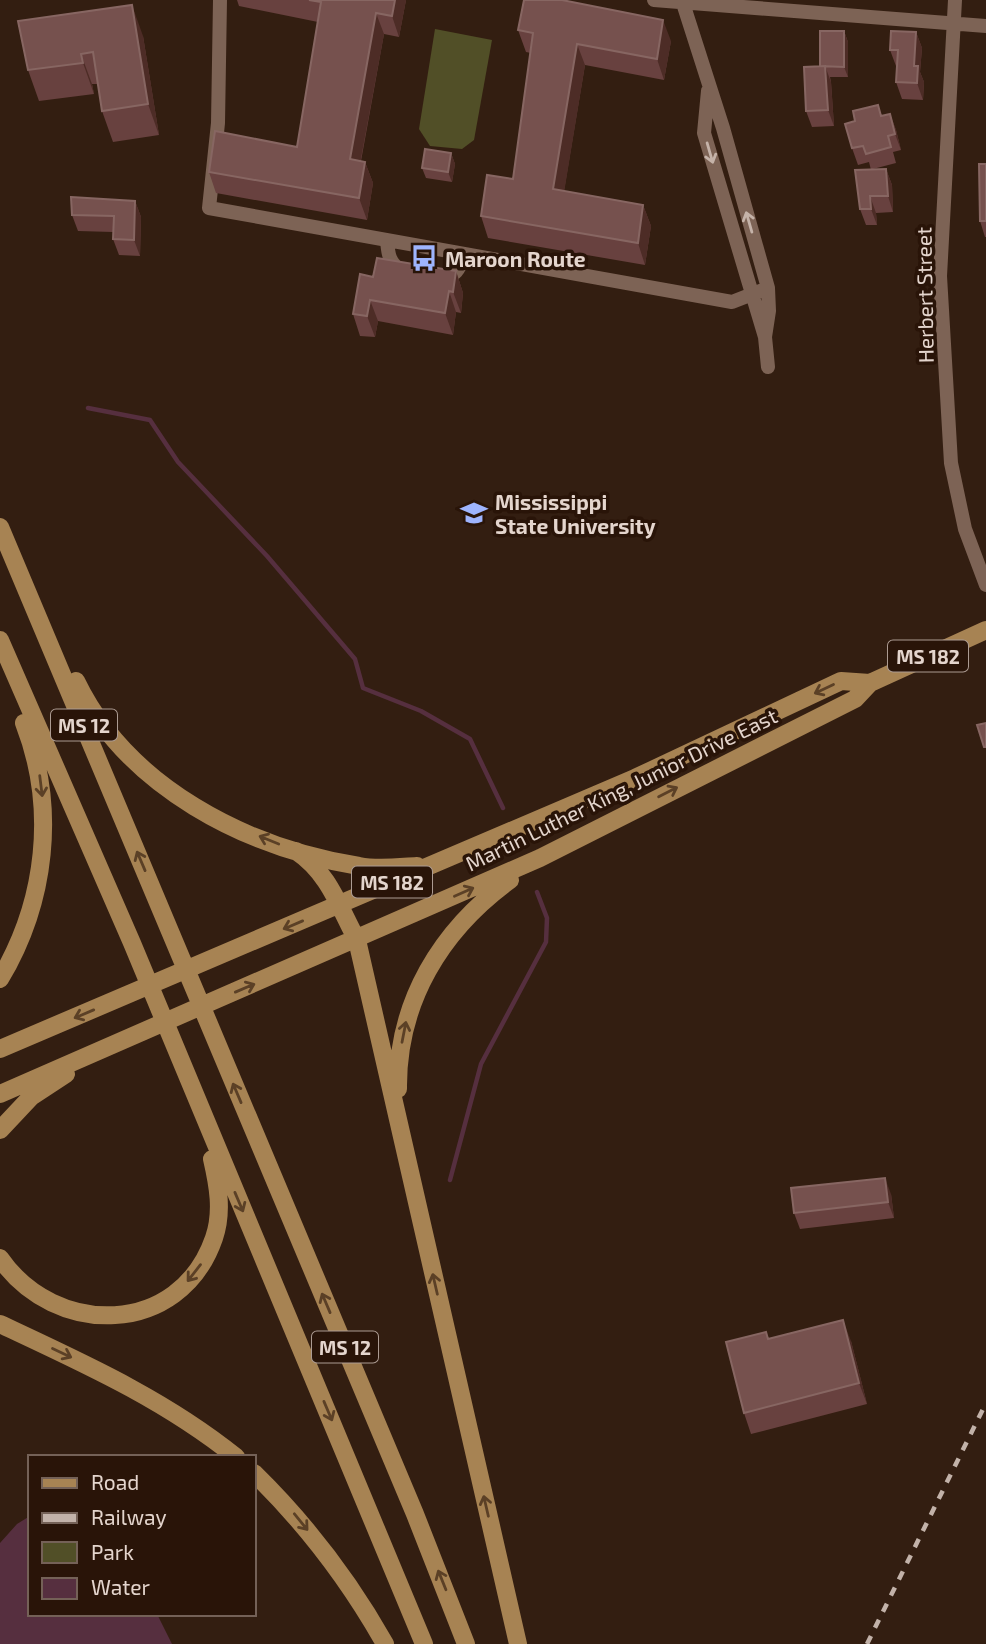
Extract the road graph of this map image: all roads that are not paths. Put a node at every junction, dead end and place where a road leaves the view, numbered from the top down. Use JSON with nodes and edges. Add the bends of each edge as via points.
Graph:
{"nodes":[{"id":1,"x":220,"y":0,"type":"edge"},
{"id":2,"x":654,"y":0,"type":"edge"},
{"id":3,"x":955,"y":0,"type":"edge"},
{"id":4,"x":682,"y":2,"type":"edge"},
{"id":5,"x":746,"y":3,"type":"edge"},
{"id":6,"x":772,"y":5,"type":"edge"},
{"id":7,"x":955,"y":24,"type":"junction"},
{"id":8,"x":986,"y":26,"type":"edge"},
{"id":9,"x":709,"y":86,"type":"junction"},
{"id":10,"x":387,"y":240,"type":"junction"},
{"id":11,"x":464,"y":254,"type":"junction"},
{"id":12,"x":768,"y":288,"type":"junction"},
{"id":13,"x":751,"y":296,"type":"junction"},
{"id":14,"x":765,"y":337,"type":"junction"},
{"id":15,"x":768,"y":368,"type":"dead end"},
{"id":16,"x":1,"y":529,"type":"edge"},
{"id":17,"x":986,"y":585,"type":"edge"},
{"id":18,"x":986,"y":630,"type":"edge"},
{"id":19,"x":0,"y":640,"type":"edge"},
{"id":20,"x":0,"y":650,"type":"edge"},
{"id":21,"x":870,"y":683,"type":"junction"},
{"id":22,"x":296,"y":851,"type":"junction"},
{"id":23,"x":540,"y":858,"type":"junction"},
{"id":24,"x":431,"y":865,"type":"junction"},
{"id":25,"x":338,"y":906,"type":"junction"},
{"id":26,"x":357,"y":940,"type":"junction"},
{"id":27,"x":0,"y":979,"type":"edge"},
{"id":28,"x":0,"y":1049,"type":"edge"},
{"id":29,"x":94,"y":1054,"type":"junction"},
{"id":30,"x":0,"y":1094,"type":"edge"},
{"id":31,"x":202,"y":1115,"type":"junction"},
{"id":32,"x":399,"y":1124,"type":"junction"},
{"id":33,"x":0,"y":1130,"type":"edge"},
{"id":34,"x":0,"y":1258,"type":"edge"},
{"id":35,"x":0,"y":1324,"type":"edge"},
{"id":36,"x":233,"y":1455,"type":"edge"},
{"id":37,"x":256,"y":1475,"type":"edge"},
{"id":38,"x":385,"y":1644,"type":"edge"},
{"id":39,"x":424,"y":1644,"type":"edge"},
{"id":40,"x":466,"y":1644,"type":"edge"},
{"id":41,"x":518,"y":1644,"type":"edge"}],
"edges":[{"from":1,"to":10,"type":"street","via":[[218,123],[209,208]]},
{"from":2,"to":4,"type":"street"},
{"from":3,"to":7,"type":"street","name":"Herbert Street"},
{"from":4,"to":5,"type":"street"},
{"from":4,"to":9,"type":"street"},
{"from":5,"to":6,"type":"street"},
{"from":6,"to":7,"type":"street"},
{"from":7,"to":8,"type":"street"},
{"from":7,"to":17,"type":"street","name":"Herbert Street","via":[[940,276],[951,463],[965,529]]},
{"from":12,"to":9,"type":"street","one_way":true},
{"from":9,"to":13,"type":"street","one_way":true,"via":[[704,133]]},
{"from":10,"to":11,"type":"street"},
{"from":10,"to":11,"type":"street","via":[[393,266],[423,276],[450,277],[460,269]]},
{"from":11,"to":13,"type":"street","via":[[732,302]]},
{"from":12,"to":13,"type":"street"},
{"from":12,"to":14,"type":"street"},
{"from":13,"to":14,"type":"street"},
{"from":14,"to":15,"type":"street"},
{"from":22,"to":16,"type":"main road","one_way":true,"via":[[187,802],[162,786],[125,751],[79,689]]},
{"from":40,"to":16,"type":"main road","number":"MS 12","one_way":true},
{"from":18,"to":21,"type":"main road","name":"Martin Luther King, Junior Drive East","number":"MS 182"},
{"from":19,"to":31,"type":"main road","number":"MS 12"},
{"from":20,"to":27,"type":"main road","one_way":true,"via":[[39,771],[43,822],[36,892],[22,938]]},
{"from":23,"to":21,"type":"main road","name":"Martin Luther King, Junior Drive East","number":"MS 182","one_way":true,"via":[[855,699]]},
{"from":21,"to":24,"type":"main road","name":"Martin Luther King, Junior Drive East","number":"MS 182","one_way":true,"via":[[841,681],[635,778]]},
{"from":22,"to":24,"type":"main road","via":[[358,866]]},
{"from":22,"to":25,"type":"main road","via":[[328,881]]},
{"from":26,"to":23,"type":"main road","name":"Martin Luther King, Junior Drive East","number":"MS 182","one_way":true},
{"from":32,"to":23,"type":"main road","one_way":true,"via":[[398,1067],[404,1033],[411,1002],[429,965],[484,898]]},
{"from":24,"to":25,"type":"main road","name":"Martin Luther King, Junior Drive East","number":"MS 182"},
{"from":25,"to":26,"type":"main road"},
{"from":25,"to":28,"type":"main road","name":"Martin Luther King, Junior Drive East","number":"MS 182","one_way":true},
{"from":29,"to":26,"type":"main road","name":"Martin Luther King, Junior Drive East","number":"MS 182","one_way":true},
{"from":26,"to":32,"type":"main road"},
{"from":29,"to":30,"type":"main road","name":"Martin Luther King, Junior Drive East","number":"MS 182"},
{"from":29,"to":33,"type":"main road","via":[[31,1097]]},
{"from":31,"to":34,"type":"main road","one_way":true,"via":[[218,1187],[215,1238],[197,1271],[167,1299],[129,1314],[70,1312],[30,1290]]},
{"from":31,"to":39,"type":"main road","number":"MS 12","one_way":true},
{"from":41,"to":32,"type":"main road","one_way":true},
{"from":35,"to":36,"type":"main road","one_way":true,"via":[[159,1402]]},
{"from":37,"to":38,"type":"main road","one_way":true,"via":[[327,1554]]}]}
